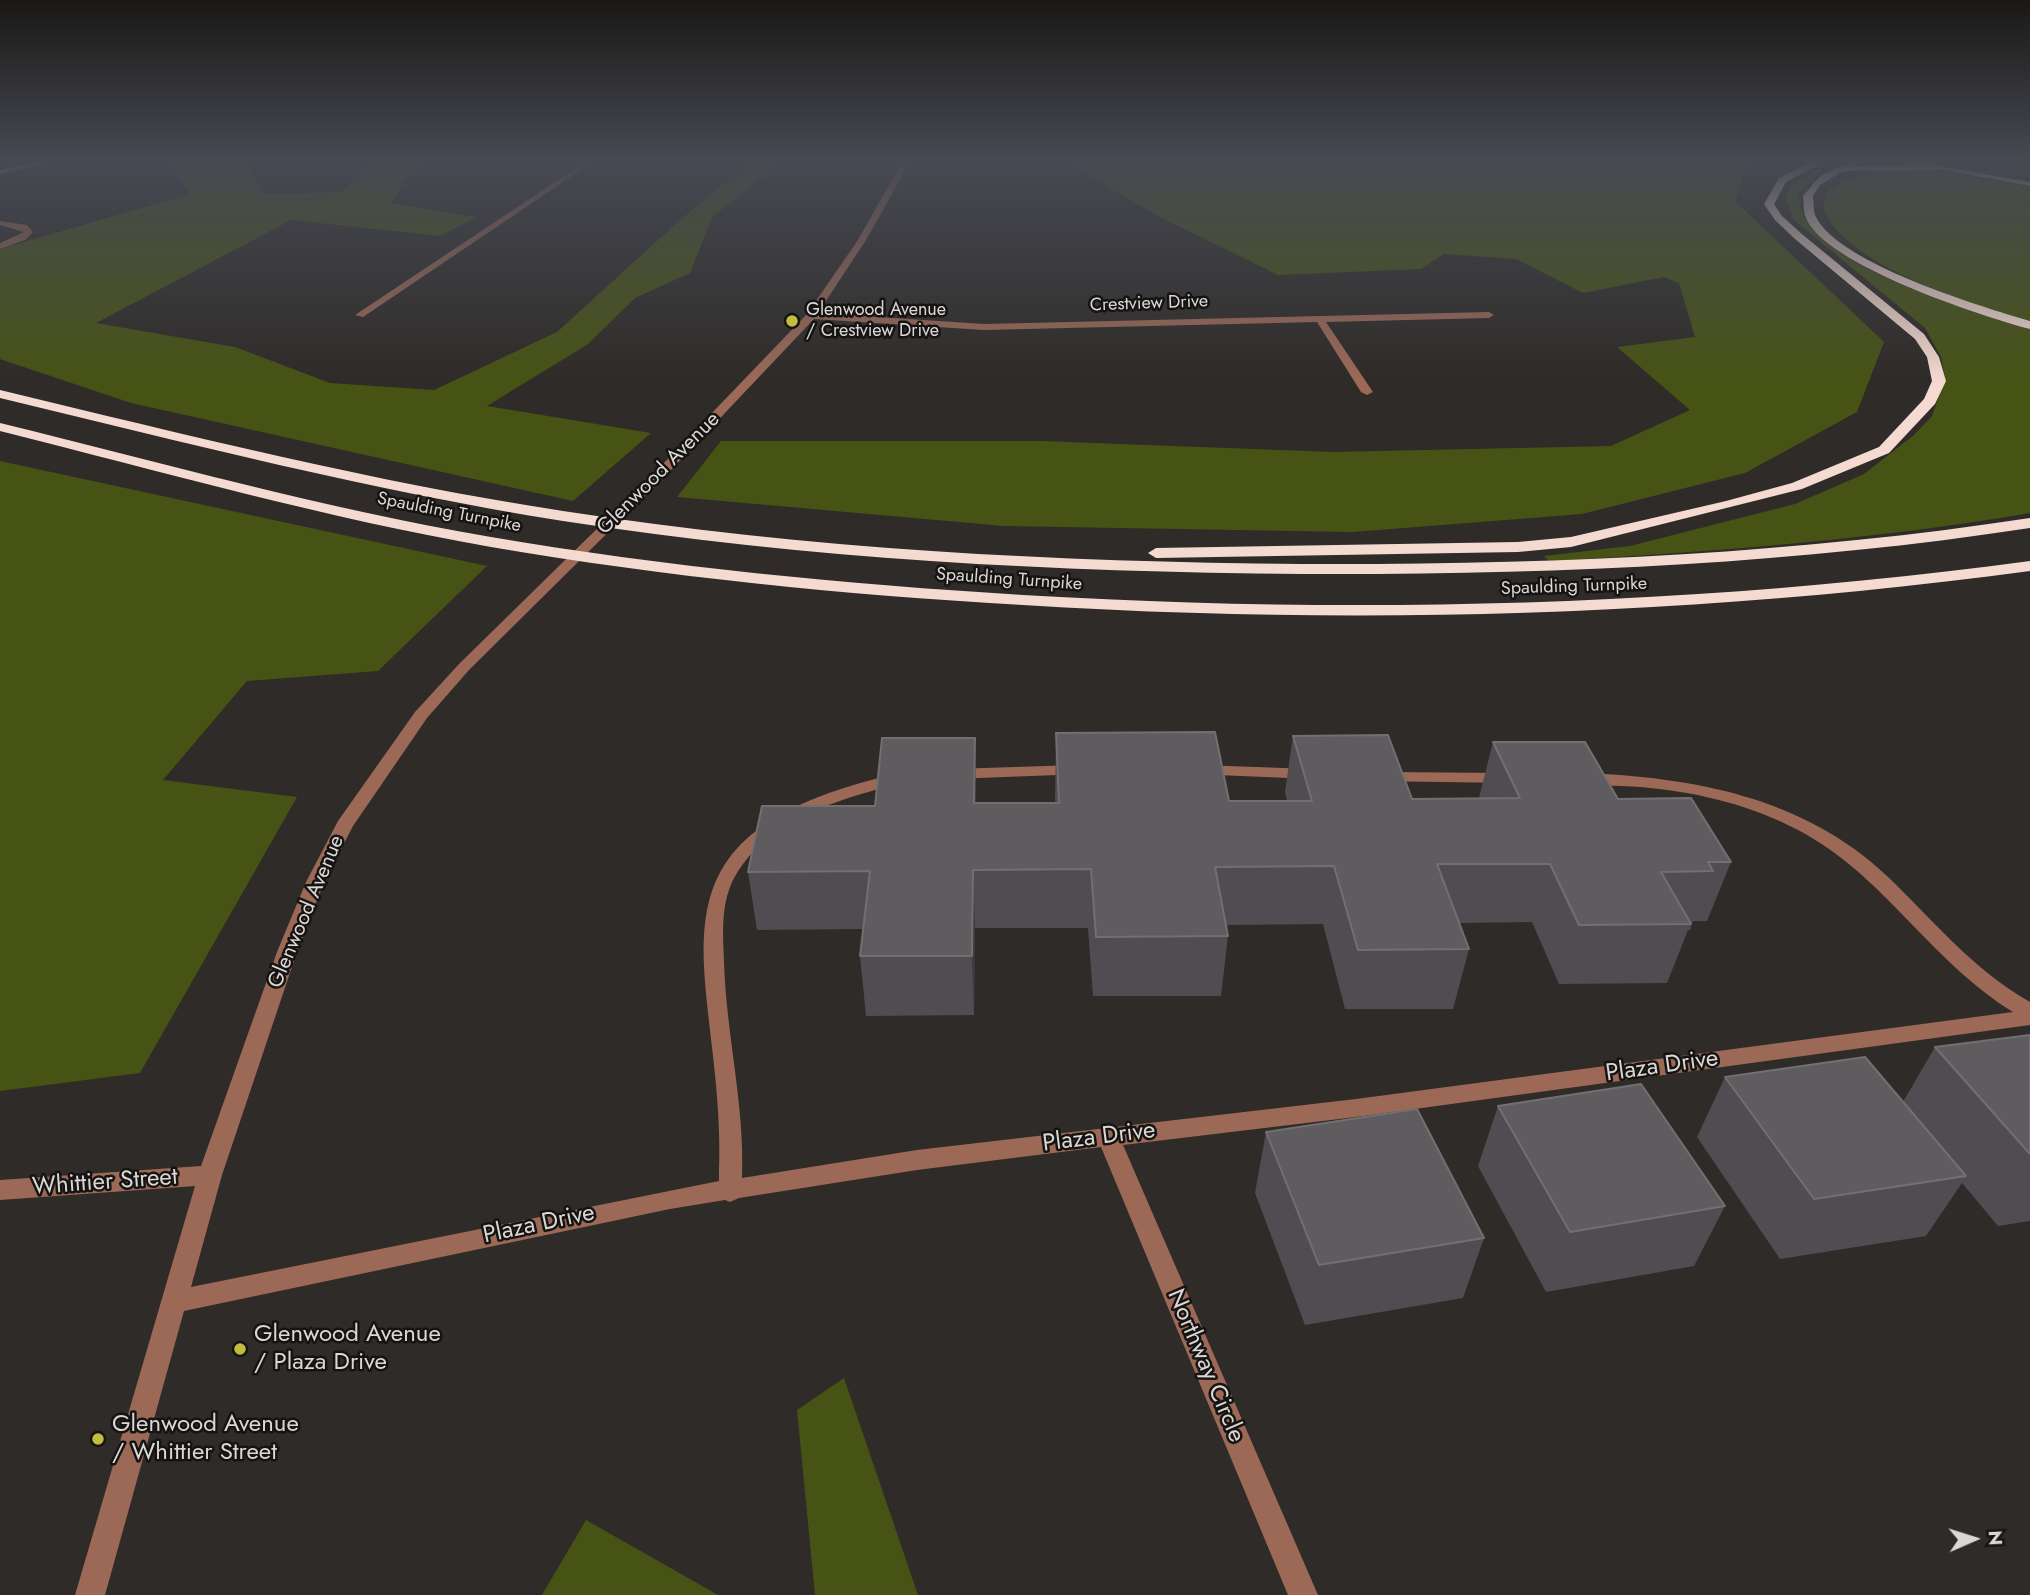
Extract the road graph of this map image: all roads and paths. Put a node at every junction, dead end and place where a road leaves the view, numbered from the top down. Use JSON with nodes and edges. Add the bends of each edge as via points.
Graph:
{"nodes":[{"id":1,"x":27,"y":234,"type":"edge"},
{"id":2,"x":479,"y":234,"type":"edge"},
{"id":3,"x":865,"y":234,"type":"edge"},
{"id":4,"x":1796,"y":234,"type":"edge"},
{"id":5,"x":1827,"y":234,"type":"edge"},
{"id":6,"x":0,"y":246,"type":"edge"},
{"id":7,"x":360,"y":314,"type":"dead end"},
{"id":8,"x":1489,"y":315,"type":"dead end"},
{"id":9,"x":811,"y":316,"type":"junction"},
{"id":10,"x":1319,"y":318,"type":"junction"},
{"id":11,"x":2030,"y":325,"type":"edge"},
{"id":12,"x":1367,"y":392,"type":"dead end"},
{"id":13,"x":0,"y":394,"type":"edge"},
{"id":14,"x":0,"y":427,"type":"edge"},
{"id":15,"x":2030,"y":523,"type":"edge"},
{"id":16,"x":1015,"y":562,"type":"junction"},
{"id":17,"x":2030,"y":566,"type":"edge"},
{"id":18,"x":1091,"y":770,"type":"edge"},
{"id":19,"x":1183,"y":770,"type":"edge"},
{"id":20,"x":1333,"y":775,"type":"edge"},
{"id":21,"x":1361,"y":776,"type":"edge"},
{"id":22,"x":1527,"y":778,"type":"edge"},
{"id":23,"x":1567,"y":778,"type":"edge"},
{"id":24,"x":2030,"y":1015,"type":"edge"},
{"id":25,"x":1108,"y":1137,"type":"junction"},
{"id":26,"x":210,"y":1175,"type":"junction"},
{"id":27,"x":0,"y":1190,"type":"edge"},
{"id":28,"x":730,"y":1192,"type":"junction"},
{"id":29,"x":176,"y":1301,"type":"junction"},
{"id":30,"x":90,"y":1595,"type":"edge"},
{"id":31,"x":1303,"y":1595,"type":"edge"}],
"edges":[{"from":1,"to":6,"type":"street"},
{"from":2,"to":7,"type":"street"},
{"from":3,"to":9,"type":"street","name":"Glenwood Avenue"},
{"from":4,"to":16,"type":"highway","via":[[1920,337],[1933,357],[1938,381],[1930,401],[1884,450],[1797,486],[1571,542],[1362,551],[1098,552]]},
{"from":5,"to":11,"type":"highway","via":[[1901,280]]},
{"from":8,"to":10,"type":"street","name":"Crestview Drive"},
{"from":9,"to":10,"type":"street","name":"Crestview Drive","via":[[984,327]]},
{"from":9,"to":26,"type":"street","name":"Glenwood Avenue","via":[[421,715],[344,825],[315,881],[287,952]]},
{"from":10,"to":12,"type":"street"},
{"from":13,"to":16,"type":"highway","name":"Spaulding Turnpike","via":[[387,484],[565,517],[766,542]]},
{"from":14,"to":17,"type":"highway","name":"Spaulding Turnpike","via":[[318,506],[490,542],[715,573],[961,597],[1222,609],[1544,609],[1763,596]]},
{"from":15,"to":16,"type":"highway","name":"Spaulding Turnpike","via":[[1725,560],[1572,567],[1289,569]]},
{"from":18,"to":28,"type":"street","via":[[920,776],[861,786],[790,817],[733,864],[719,891],[714,926],[731,1133]]},
{"from":19,"to":20,"type":"street"},
{"from":21,"to":22,"type":"street"},
{"from":23,"to":24,"type":"street","via":[[1676,785],[1781,813],[1825,834],[1893,893],[1957,961]]},
{"from":24,"to":25,"type":"street","name":"Plaza Drive","via":[[1369,1107]]},
{"from":25,"to":28,"type":"street","name":"Plaza Drive","via":[[917,1160]]},
{"from":25,"to":31,"type":"street","name":"Northway Circle"},
{"from":26,"to":27,"type":"street","name":"Whittier Street"},
{"from":26,"to":29,"type":"street","name":"Glenwood Avenue"},
{"from":28,"to":29,"type":"street","name":"Plaza Drive","via":[[541,1224]]},
{"from":29,"to":30,"type":"street","name":"Glenwood Avenue"}]}
